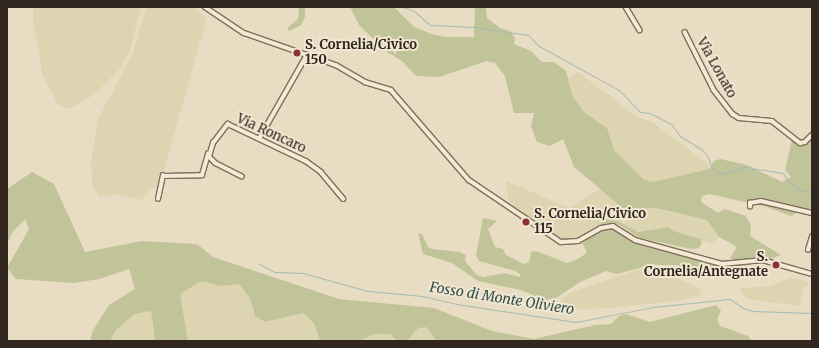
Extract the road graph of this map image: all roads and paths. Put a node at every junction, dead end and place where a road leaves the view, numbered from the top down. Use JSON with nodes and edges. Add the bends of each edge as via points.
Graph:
{"nodes":[{"id":1,"x":205,"y":7,"type":"edge"},
{"id":2,"x":626,"y":7,"type":"edge"},
{"id":3,"x":640,"y":30,"type":"dead end"},
{"id":4,"x":685,"y":32,"type":"dead end"},
{"id":5,"x":307,"y":55,"type":"junction"},
{"id":6,"x":812,"y":135,"type":"edge"},
{"id":7,"x":259,"y":139,"type":"junction"},
{"id":8,"x":210,"y":150,"type":"junction"},
{"id":9,"x":242,"y":177,"type":"dead end"},
{"id":10,"x":158,"y":199,"type":"dead end"},
{"id":11,"x":344,"y":199,"type":"dead end"},
{"id":12,"x":750,"y":207,"type":"dead end"},
{"id":13,"x":812,"y":213,"type":"edge"},
{"id":14,"x":812,"y":237,"type":"edge"},
{"id":15,"x":808,"y":250,"type":"dead end"},
{"id":16,"x":812,"y":274,"type":"edge"}],
"edges":[{"from":1,"to":5,"type":"street","via":[[244,33]]},
{"from":2,"to":3,"type":"street"},
{"from":4,"to":6,"type":"street","name":"Via Lonato","via":[[714,90],[733,114],[739,118],[772,121],[800,143]]},
{"from":5,"to":7,"type":"street"},
{"from":5,"to":16,"type":"street","via":[[336,65],[365,82],[394,92],[470,180],[561,242],[578,242],[601,228],[613,226],[634,239],[722,264],[763,260]]},
{"from":7,"to":8,"type":"street","name":"Via Roncaro","via":[[228,124]]},
{"from":7,"to":11,"type":"street","name":"Via Roncaro","via":[[314,166]]},
{"from":8,"to":9,"type":"street","via":[[212,161]]},
{"from":8,"to":10,"type":"street","via":[[202,175],[163,176]]},
{"from":12,"to":13,"type":"street","via":[[750,203],[761,201]]},
{"from":14,"to":15,"type":"street"}]}
